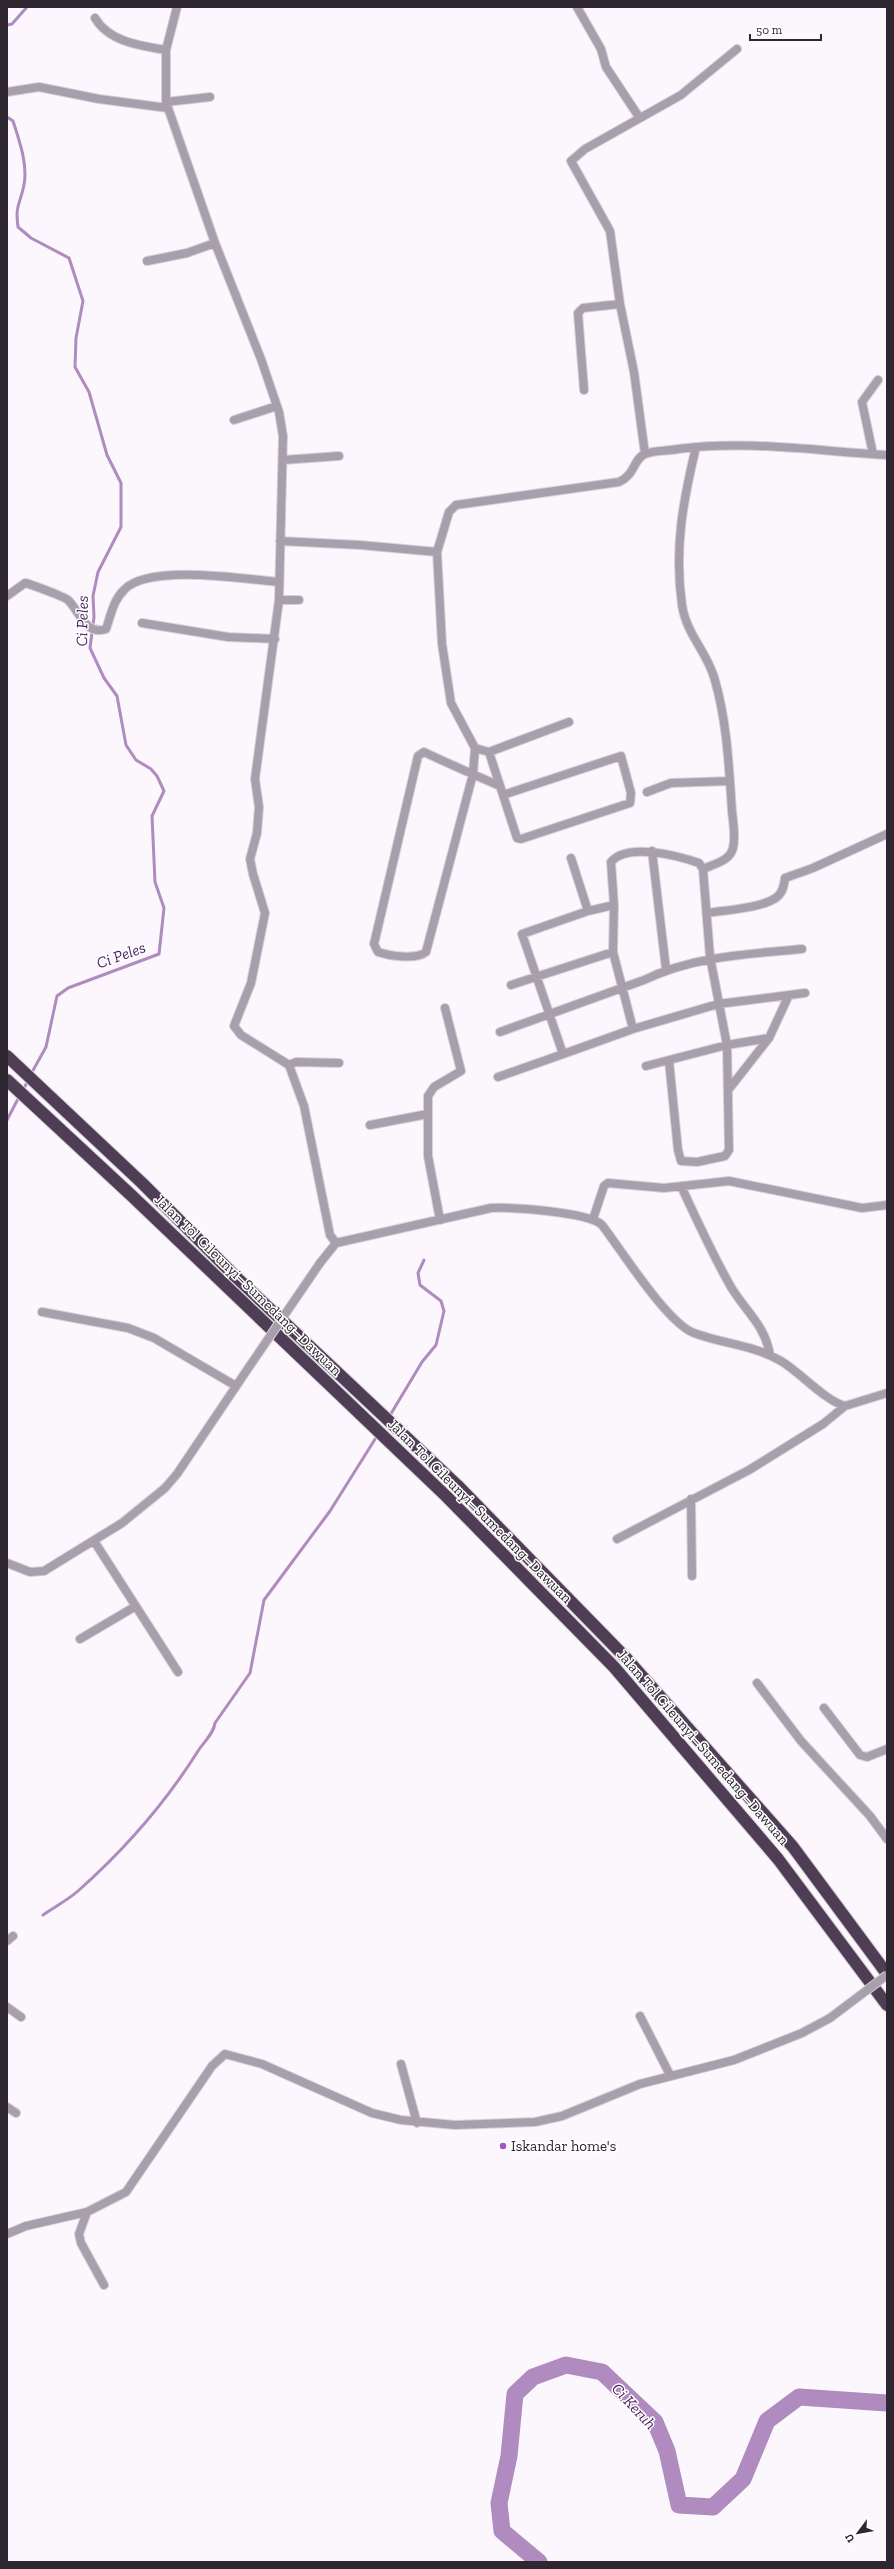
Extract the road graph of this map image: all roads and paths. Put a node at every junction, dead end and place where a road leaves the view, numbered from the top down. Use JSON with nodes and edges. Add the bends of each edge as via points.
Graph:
{"nodes":[{"id":1,"x":177,"y":7,"type":"edge"},
{"id":2,"x":577,"y":7,"type":"edge"},
{"id":3,"x":95,"y":18,"type":"dead end"},
{"id":4,"x":737,"y":48,"type":"dead end"},
{"id":5,"x":166,"y":50,"type":"junction"},
{"id":6,"x":7,"y":92,"type":"edge"},
{"id":7,"x":210,"y":97,"type":"dead end"},
{"id":8,"x":167,"y":105,"type":"junction"},
{"id":9,"x":639,"y":118,"type":"junction"},
{"id":10,"x":215,"y":243,"type":"junction"},
{"id":11,"x":147,"y":261,"type":"dead end"},
{"id":12,"x":620,"y":304,"type":"junction"},
{"id":13,"x":878,"y":380,"type":"dead end"},
{"id":14,"x":584,"y":390,"type":"dead end"},
{"id":15,"x":277,"y":406,"type":"junction"},
{"id":16,"x":234,"y":420,"type":"dead end"},
{"id":17,"x":696,"y":447,"type":"junction"},
{"id":18,"x":645,"y":454,"type":"junction"},
{"id":19,"x":874,"y":454,"type":"junction"},
{"id":20,"x":887,"y":455,"type":"edge"},
{"id":21,"x":339,"y":456,"type":"dead end"},
{"id":22,"x":283,"y":460,"type":"junction"},
{"id":23,"x":280,"y":541,"type":"junction"},
{"id":24,"x":437,"y":552,"type":"junction"},
{"id":25,"x":279,"y":582,"type":"junction"},
{"id":26,"x":7,"y":596,"type":"edge"},
{"id":27,"x":279,"y":600,"type":"junction"},
{"id":28,"x":299,"y":600,"type":"dead end"},
{"id":29,"x":142,"y":623,"type":"dead end"},
{"id":30,"x":274,"y":639,"type":"junction"},
{"id":31,"x":569,"y":722,"type":"dead end"},
{"id":32,"x":475,"y":748,"type":"junction"},
{"id":33,"x":489,"y":752,"type":"junction"},
{"id":34,"x":472,"y":774,"type":"junction"},
{"id":35,"x":730,"y":781,"type":"junction"},
{"id":36,"x":500,"y":786,"type":"junction"},
{"id":37,"x":647,"y":792,"type":"dead end"},
{"id":38,"x":503,"y":795,"type":"junction"},
{"id":39,"x":887,"y":834,"type":"edge"},
{"id":40,"x":652,"y":851,"type":"junction"},
{"id":41,"x":571,"y":858,"type":"dead end"},
{"id":42,"x":702,"y":869,"type":"junction"},
{"id":43,"x":614,"y":905,"type":"junction"},
{"id":44,"x":588,"y":911,"type":"junction"},
{"id":45,"x":708,"y":912,"type":"junction"},
{"id":46,"x":802,"y":948,"type":"dead end"},
{"id":47,"x":613,"y":952,"type":"junction"},
{"id":48,"x":710,"y":957,"type":"junction"},
{"id":49,"x":666,"y":969,"type":"junction"},
{"id":50,"x":537,"y":976,"type":"junction"},
{"id":51,"x":511,"y":985,"type":"dead end"},
{"id":52,"x":622,"y":988,"type":"junction"},
{"id":53,"x":805,"y":993,"type":"dead end"},
{"id":54,"x":789,"y":995,"type":"junction"},
{"id":55,"x":718,"y":1004,"type":"junction"},
{"id":56,"x":445,"y":1008,"type":"dead end"},
{"id":57,"x":550,"y":1015,"type":"junction"},
{"id":58,"x":633,"y":1030,"type":"junction"},
{"id":59,"x":500,"y":1032,"type":"dead end"},
{"id":60,"x":769,"y":1038,"type":"junction"},
{"id":61,"x":727,"y":1045,"type":"junction"},
{"id":62,"x":566,"y":1053,"type":"junction"},
{"id":63,"x":7,"y":1056,"type":"edge"},
{"id":64,"x":669,"y":1061,"type":"junction"},
{"id":65,"x":339,"y":1063,"type":"dead end"},
{"id":66,"x":289,"y":1065,"type":"junction"},
{"id":67,"x":646,"y":1066,"type":"dead end"},
{"id":68,"x":498,"y":1077,"type":"dead end"},
{"id":69,"x":7,"y":1080,"type":"edge"},
{"id":70,"x":729,"y":1089,"type":"junction"},
{"id":71,"x":428,"y":1114,"type":"junction"},
{"id":72,"x":370,"y":1125,"type":"dead end"},
{"id":73,"x":681,"y":1186,"type":"junction"},
{"id":74,"x":887,"y":1205,"type":"edge"},
{"id":75,"x":593,"y":1219,"type":"junction"},
{"id":76,"x":440,"y":1220,"type":"junction"},
{"id":77,"x":336,"y":1243,"type":"junction"},
{"id":78,"x":42,"y":1312,"type":"dead end"},
{"id":79,"x":770,"y":1355,"type":"junction"},
{"id":80,"x":236,"y":1386,"type":"junction"},
{"id":81,"x":887,"y":1393,"type":"edge"},
{"id":82,"x":845,"y":1406,"type":"junction"},
{"id":83,"x":691,"y":1499,"type":"junction"},
{"id":84,"x":618,"y":1539,"type":"dead end"},
{"id":85,"x":94,"y":1540,"type":"junction"},
{"id":86,"x":7,"y":1563,"type":"edge"},
{"id":87,"x":692,"y":1576,"type":"dead end"},
{"id":88,"x":136,"y":1606,"type":"junction"},
{"id":89,"x":80,"y":1639,"type":"dead end"},
{"id":90,"x":178,"y":1672,"type":"dead end"},
{"id":91,"x":757,"y":1683,"type":"dead end"},
{"id":92,"x":824,"y":1708,"type":"dead end"},
{"id":93,"x":887,"y":1749,"type":"edge"},
{"id":94,"x":887,"y":1839,"type":"edge"},
{"id":95,"x":7,"y":1935,"type":"edge"},
{"id":96,"x":7,"y":1941,"type":"edge"},
{"id":97,"x":887,"y":1974,"type":"edge"},
{"id":98,"x":887,"y":2005,"type":"edge"},
{"id":99,"x":7,"y":2007,"type":"edge"},
{"id":100,"x":640,"y":2016,"type":"dead end"},
{"id":101,"x":21,"y":2017,"type":"dead end"},
{"id":102,"x":401,"y":2064,"type":"dead end"},
{"id":103,"x":670,"y":2075,"type":"junction"},
{"id":104,"x":7,"y":2107,"type":"edge"},
{"id":105,"x":16,"y":2113,"type":"dead end"},
{"id":106,"x":417,"y":2123,"type":"junction"},
{"id":107,"x":87,"y":2212,"type":"junction"},
{"id":108,"x":7,"y":2234,"type":"edge"},
{"id":109,"x":104,"y":2285,"type":"dead end"}],
"edges":[{"from":1,"to":5,"type":"street"},
{"from":2,"to":9,"type":"street","via":[[601,49],[606,67]]},
{"from":3,"to":5,"type":"street","via":[[114,35],[131,44]]},
{"from":4,"to":9,"type":"street","via":[[682,95]]},
{"from":5,"to":8,"type":"street"},
{"from":6,"to":8,"type":"street","via":[[40,87],[99,99]]},
{"from":7,"to":8,"type":"street"},
{"from":8,"to":10,"type":"street"},
{"from":9,"to":12,"type":"street","via":[[577,154],[571,161],[610,230]]},
{"from":10,"to":11,"type":"street","via":[[187,253]]},
{"from":10,"to":15,"type":"street"},
{"from":12,"to":14,"type":"street","via":[[583,308],[578,313]]},
{"from":12,"to":18,"type":"street","via":[[634,372]]},
{"from":13,"to":19,"type":"street","via":[[862,402]]},
{"from":15,"to":16,"type":"street"},
{"from":15,"to":22,"type":"street","via":[[283,424]]},
{"from":17,"to":18,"type":"street"},
{"from":17,"to":19,"type":"street","via":[[757,444]]},
{"from":17,"to":35,"type":"street","via":[[682,507],[679,561],[682,606],[689,632],[713,676],[723,719]]},
{"from":18,"to":24,"type":"street","via":[[638,460],[628,477],[619,482],[456,505],[449,512]]},
{"from":19,"to":20,"type":"street"},
{"from":21,"to":22,"type":"street"},
{"from":22,"to":23,"type":"street"},
{"from":23,"to":24,"type":"street"},
{"from":23,"to":25,"type":"street"},
{"from":24,"to":32,"type":"street","via":[[442,644],[451,703]]},
{"from":25,"to":26,"type":"street","via":[[164,574],[136,581],[124,589],[111,607],[106,630],[88,626],[75,612],[69,600],[63,596],[25,583]]},
{"from":25,"to":27,"type":"street"},
{"from":27,"to":28,"type":"street"},
{"from":27,"to":30,"type":"street"},
{"from":29,"to":30,"type":"street","via":[[228,637]]},
{"from":30,"to":66,"type":"street","via":[[255,779],[259,807],[257,833],[250,859],[254,881],[265,913],[251,983],[234,1026],[241,1035]]},
{"from":31,"to":33,"type":"street"},
{"from":32,"to":33,"type":"street"},
{"from":32,"to":34,"type":"street"},
{"from":33,"to":36,"type":"street"},
{"from":34,"to":34,"type":"street","via":[[426,952],[412,956],[378,952],[374,944],[418,756],[424,752]]},
{"from":34,"to":36,"type":"street"},
{"from":35,"to":37,"type":"street","via":[[671,784]]},
{"from":35,"to":42,"type":"street","via":[[733,847],[728,858]]},
{"from":36,"to":38,"type":"street"},
{"from":38,"to":38,"type":"street","via":[[621,756],[631,793],[630,803],[521,839],[515,835]]},
{"from":39,"to":45,"type":"street","via":[[820,866],[786,878],[784,889],[777,897],[766,903]]},
{"from":40,"to":42,"type":"street","via":[[699,863]]},
{"from":40,"to":43,"type":"street","via":[[622,855],[611,862]]},
{"from":40,"to":49,"type":"street"},
{"from":41,"to":44,"type":"street"},
{"from":42,"to":45,"type":"street"},
{"from":43,"to":44,"type":"street"},
{"from":43,"to":47,"type":"street"},
{"from":44,"to":50,"type":"street","via":[[522,933]]},
{"from":45,"to":48,"type":"street"},
{"from":46,"to":48,"type":"street"},
{"from":47,"to":50,"type":"street"},
{"from":47,"to":52,"type":"street"},
{"from":48,"to":49,"type":"street"},
{"from":48,"to":55,"type":"street"},
{"from":49,"to":52,"type":"street"},
{"from":50,"to":51,"type":"street"},
{"from":50,"to":57,"type":"street"},
{"from":52,"to":57,"type":"street"},
{"from":52,"to":58,"type":"street"},
{"from":53,"to":54,"type":"street"},
{"from":54,"to":55,"type":"street"},
{"from":54,"to":60,"type":"street"},
{"from":55,"to":58,"type":"street"},
{"from":55,"to":61,"type":"street"},
{"from":56,"to":71,"type":"street","via":[[461,1071],[434,1087],[428,1096]]},
{"from":57,"to":59,"type":"street"},
{"from":57,"to":62,"type":"street","via":[[562,1051]]},
{"from":58,"to":62,"type":"street"},
{"from":60,"to":61,"type":"street"},
{"from":60,"to":70,"type":"street"},
{"from":61,"to":64,"type":"street"},
{"from":61,"to":70,"type":"street"},
{"from":62,"to":68,"type":"street"},
{"from":63,"to":97,"type":"highway","name":"Jalan Tol Cileunyi–Sumedang–Dawuan","via":[[456,1485],[626,1658],[792,1847]]},
{"from":64,"to":67,"type":"street"},
{"from":64,"to":70,"type":"street","via":[[678,1150],[685,1163],[722,1157],[728,1153]]},
{"from":65,"to":66,"type":"street","via":[[296,1062]]},
{"from":66,"to":77,"type":"street","via":[[304,1106],[330,1236]]},
{"from":69,"to":98,"type":"highway","name":"Jalan Tol Cileunyi–Sumedang–Dawuan","via":[[447,1497],[614,1667],[778,1859]]},
{"from":71,"to":72,"type":"street"},
{"from":71,"to":76,"type":"street","via":[[428,1156]]},
{"from":73,"to":74,"type":"street","via":[[728,1181],[862,1208]]},
{"from":73,"to":75,"type":"street","via":[[664,1188],[606,1183]]},
{"from":73,"to":79,"type":"street","via":[[732,1289],[766,1336]]},
{"from":75,"to":76,"type":"street","via":[[508,1207],[491,1208]]},
{"from":75,"to":79,"type":"street","via":[[602,1225],[655,1298],[684,1328]]},
{"from":76,"to":77,"type":"street"},
{"from":77,"to":80,"type":"street","bridge":true},
{"from":78,"to":80,"type":"street","via":[[128,1328],[154,1338]]},
{"from":79,"to":82,"type":"street","via":[[804,1377],[838,1404]]},
{"from":80,"to":85,"type":"street","via":[[170,1483],[122,1523]]},
{"from":81,"to":82,"type":"street"},
{"from":82,"to":83,"type":"street","via":[[823,1424],[749,1470]]},
{"from":83,"to":84,"type":"street"},
{"from":83,"to":87,"type":"street"},
{"from":85,"to":86,"type":"street","via":[[50,1568],[39,1572],[30,1572]]},
{"from":85,"to":88,"type":"street"},
{"from":88,"to":89,"type":"street"},
{"from":88,"to":90,"type":"street"},
{"from":91,"to":94,"type":"street","via":[[801,1741],[846,1789]]},
{"from":92,"to":93,"type":"street","via":[[860,1755],[867,1757]]},
{"from":95,"to":96,"type":"street","via":[[13,1936]]},
{"from":97,"to":103,"type":"street","bridge":true,"via":[[830,2018],[802,2033],[734,2060]]},
{"from":99,"to":101,"type":"street"},
{"from":100,"to":103,"type":"street"},
{"from":102,"to":106,"type":"street"},
{"from":103,"to":106,"type":"street","via":[[550,2119],[454,2125]]},
{"from":104,"to":105,"type":"street"},
{"from":106,"to":107,"type":"street","via":[[372,2113],[262,2064],[225,2054],[212,2066],[126,2192]]},
{"from":107,"to":108,"type":"street"},
{"from":107,"to":109,"type":"street","via":[[79,2234],[81,2243]]}]}
